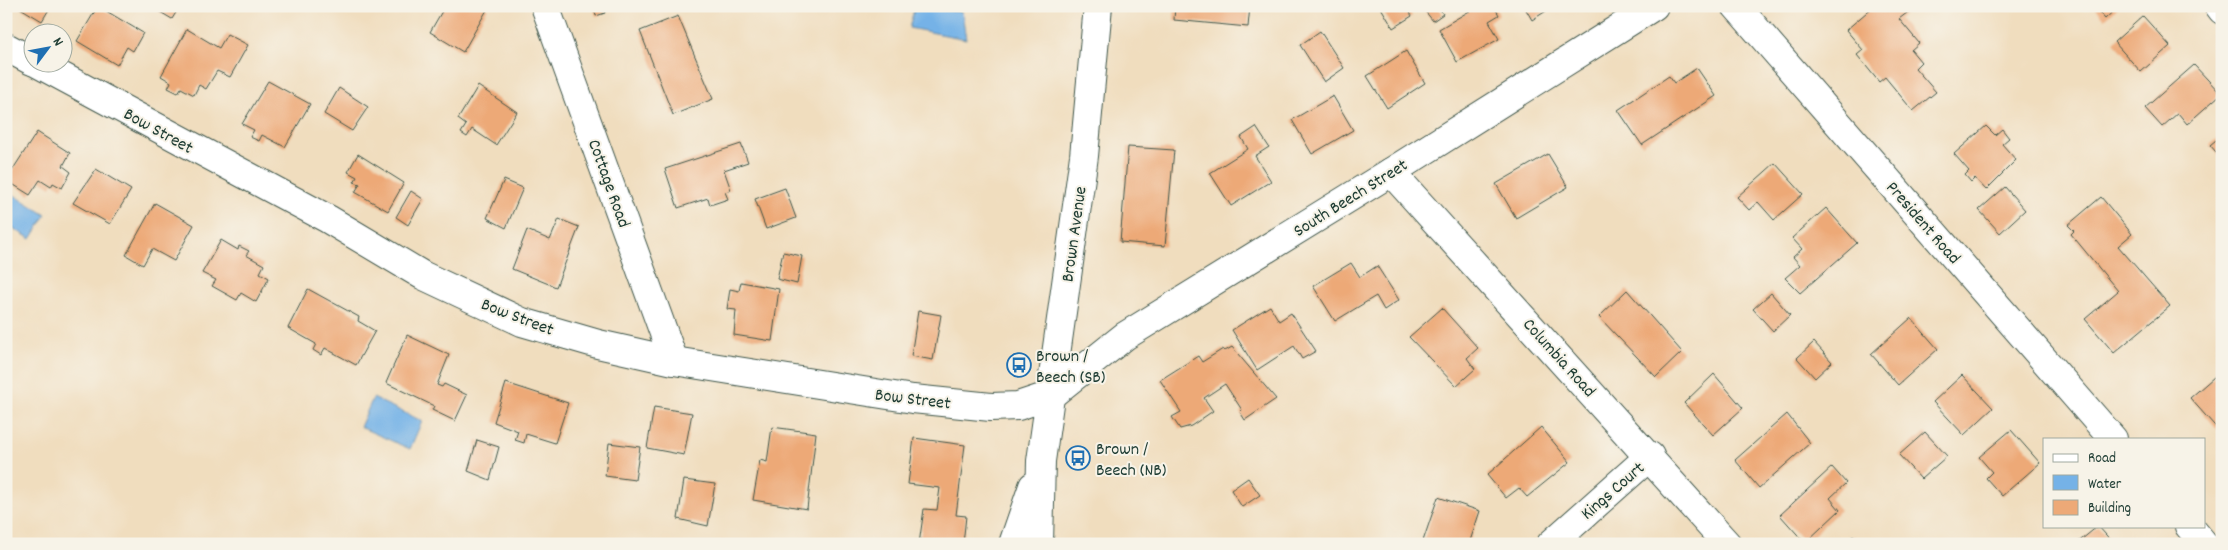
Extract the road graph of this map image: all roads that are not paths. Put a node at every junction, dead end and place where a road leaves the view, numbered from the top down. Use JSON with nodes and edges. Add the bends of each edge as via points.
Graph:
{"nodes":[{"id":1,"x":545,"y":6,"type":"edge"},
{"id":2,"x":1098,"y":6,"type":"edge"},
{"id":3,"x":1654,"y":6,"type":"edge"},
{"id":4,"x":1736,"y":6,"type":"edge"},
{"id":5,"x":2219,"y":6,"type":"edge"},
{"id":6,"x":2222,"y":10,"type":"edge"},
{"id":7,"x":6,"y":47,"type":"edge"},
{"id":8,"x":22,"y":56,"type":"edge"},
{"id":9,"x":53,"y":72,"type":"edge"},
{"id":10,"x":1391,"y":172,"type":"junction"},
{"id":11,"x":674,"y":361,"type":"junction"},
{"id":12,"x":1052,"y":395,"type":"junction"},
{"id":13,"x":2111,"y":438,"type":"edge"},
{"id":14,"x":1650,"y":456,"type":"junction"},
{"id":15,"x":1041,"y":461,"type":"junction"},
{"id":16,"x":2191,"y":528,"type":"edge"},
{"id":17,"x":1013,"y":544,"type":"edge"},
{"id":18,"x":1039,"y":544,"type":"edge"},
{"id":19,"x":1550,"y":544,"type":"edge"},
{"id":20,"x":1728,"y":544,"type":"edge"},
{"id":21,"x":2204,"y":544,"type":"edge"}],
"edges":[{"from":1,"to":11,"type":"street","name":"Cottage Road"},
{"from":2,"to":12,"type":"street","name":"Brown Avenue","via":[[1084,156]]},
{"from":3,"to":10,"type":"street","name":"South Beech Street"},
{"from":4,"to":13,"type":"street","name":"President Road"},
{"from":5,"to":6,"type":"street"},
{"from":7,"to":8,"type":"street","name":"Bow Street"},
{"from":9,"to":11,"type":"street","name":"Bow Street","via":[[328,219],[422,275],[522,322]]},
{"from":10,"to":12,"type":"street","name":"South Beech Street","via":[[1125,336]]},
{"from":10,"to":14,"type":"street","name":"Columbia Road"},
{"from":11,"to":12,"type":"street","name":"Bow Street","via":[[913,399],[991,407],[1018,406]]},
{"from":12,"to":15,"type":"street","name":"Brown Avenue"},
{"from":14,"to":19,"type":"street","name":"Kings Court"},
{"from":14,"to":20,"type":"street","name":"Columbia Road"},
{"from":15,"to":17,"type":"street","name":"Brown Avenue"},
{"from":15,"to":18,"type":"street","name":"Brown Avenue"},
{"from":16,"to":21,"type":"street"}]}
